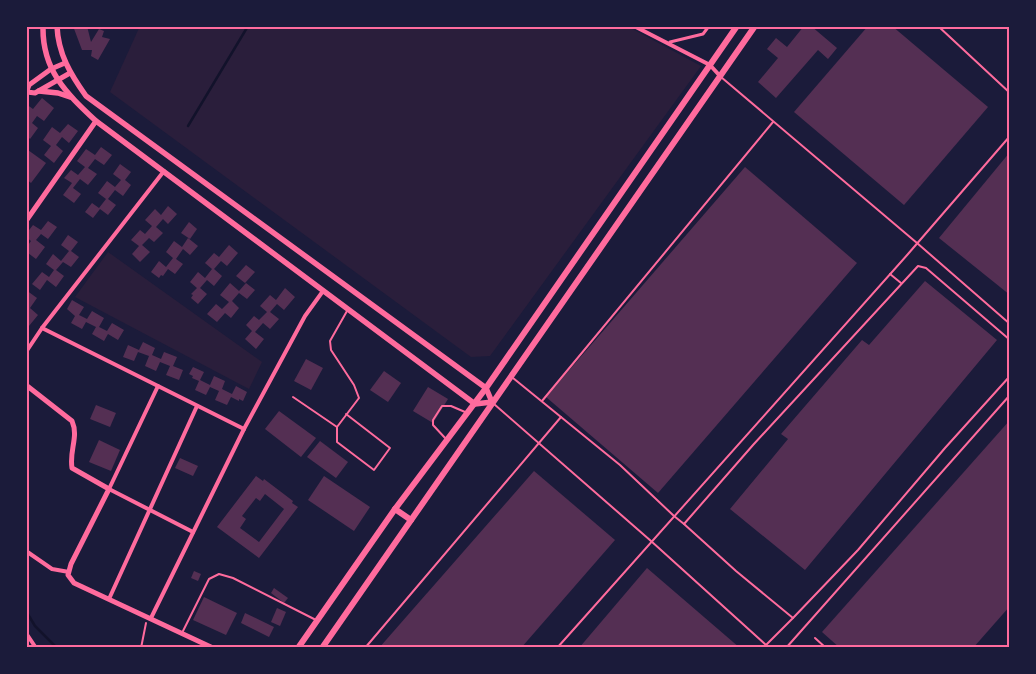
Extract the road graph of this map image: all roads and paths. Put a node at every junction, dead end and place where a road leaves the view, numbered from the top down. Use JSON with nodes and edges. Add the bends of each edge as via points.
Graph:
{"nodes":[{"id":1,"x":43,"y":26,"type":"edge"},
{"id":2,"x":57,"y":26,"type":"edge"},
{"id":3,"x":634,"y":26,"type":"edge"},
{"id":4,"x":709,"y":26,"type":"edge"},
{"id":5,"x":737,"y":26,"type":"edge"},
{"id":6,"x":755,"y":26,"type":"edge"},
{"id":7,"x":938,"y":26,"type":"edge"},
{"id":8,"x":670,"y":42,"type":"dead end"},
{"id":9,"x":65,"y":63,"type":"junction"},
{"id":10,"x":710,"y":65,"type":"junction"},
{"id":11,"x":51,"y":69,"type":"junction"},
{"id":12,"x":70,"y":73,"type":"junction"},
{"id":13,"x":720,"y":76,"type":"junction"},
{"id":14,"x":58,"y":80,"type":"junction"},
{"id":15,"x":39,"y":91,"type":"junction"},
{"id":16,"x":26,"y":92,"type":"edge"},
{"id":17,"x":1010,"y":93,"type":"edge"},
{"id":18,"x":70,"y":97,"type":"junction"},
{"id":19,"x":96,"y":121,"type":"junction"},
{"id":20,"x":774,"y":122,"type":"junction"},
{"id":21,"x":1010,"y":136,"type":"edge"},
{"id":22,"x":164,"y":171,"type":"junction"},
{"id":23,"x":26,"y":221,"type":"edge"},
{"id":24,"x":917,"y":243,"type":"junction"},
{"id":25,"x":890,"y":274,"type":"junction"},
{"id":26,"x":901,"y":283,"type":"junction"},
{"id":27,"x":323,"y":291,"type":"junction"},
{"id":28,"x":348,"y":309,"type":"junction"},
{"id":29,"x":1010,"y":324,"type":"edge"},
{"id":30,"x":42,"y":328,"type":"junction"},
{"id":31,"x":1010,"y":340,"type":"edge"},
{"id":32,"x":26,"y":352,"type":"edge"},
{"id":33,"x":511,"y":376,"type":"junction"},
{"id":34,"x":1010,"y":376,"type":"edge"},
{"id":35,"x":26,"y":385,"type":"edge"},
{"id":36,"x":158,"y":386,"type":"junction"},
{"id":37,"x":486,"y":388,"type":"junction"},
{"id":38,"x":1010,"y":395,"type":"edge"},
{"id":39,"x":293,"y":397,"type":"dead end"},
{"id":40,"x":492,"y":402,"type":"junction"},
{"id":41,"x":542,"y":402,"type":"junction"},
{"id":42,"x":475,"y":404,"type":"junction"},
{"id":43,"x":197,"y":406,"type":"junction"},
{"id":44,"x":346,"y":414,"type":"junction"},
{"id":45,"x":468,"y":414,"type":"junction"},
{"id":46,"x":562,"y":417,"type":"junction"},
{"id":47,"x":336,"y":427,"type":"junction"},
{"id":48,"x":244,"y":429,"type":"junction"},
{"id":49,"x":448,"y":440,"type":"junction"},
{"id":50,"x":540,"y":444,"type":"junction"},
{"id":51,"x":109,"y":489,"type":"junction"},
{"id":52,"x":150,"y":509,"type":"junction"},
{"id":53,"x":395,"y":509,"type":"junction"},
{"id":54,"x":674,"y":516,"type":"junction"},
{"id":55,"x":411,"y":520,"type":"junction"},
{"id":56,"x":684,"y":524,"type":"junction"},
{"id":57,"x":193,"y":532,"type":"junction"},
{"id":58,"x":651,"y":541,"type":"junction"},
{"id":59,"x":26,"y":551,"type":"edge"},
{"id":60,"x":69,"y":572,"type":"junction"},
{"id":61,"x":109,"y":599,"type":"junction"},
{"id":62,"x":149,"y":617,"type":"junction"},
{"id":63,"x":793,"y":618,"type":"junction"},
{"id":64,"x":317,"y":621,"type":"junction"},
{"id":65,"x":26,"y":633,"type":"edge"},
{"id":66,"x":182,"y":634,"type":"junction"},
{"id":67,"x":816,"y":638,"type":"dead end"},
{"id":68,"x":36,"y":648,"type":"edge"},
{"id":69,"x":141,"y":648,"type":"edge"},
{"id":70,"x":214,"y":648,"type":"edge"},
{"id":71,"x":298,"y":648,"type":"edge"},
{"id":72,"x":322,"y":648,"type":"edge"},
{"id":73,"x":365,"y":648,"type":"edge"},
{"id":74,"x":557,"y":648,"type":"edge"},
{"id":75,"x":786,"y":648,"type":"edge"},
{"id":76,"x":826,"y":648,"type":"edge"}],
"edges":[{"from":1,"to":11,"type":"main road"},
{"from":2,"to":9,"type":"main road"},
{"from":3,"to":10,"type":"street"},
{"from":4,"to":8,"type":"street","via":[[703,34]]},
{"from":5,"to":10,"type":"main road"},
{"from":6,"to":13,"type":"main road"},
{"from":7,"to":17,"type":"lane"},
{"from":9,"to":11,"type":"street"},
{"from":9,"to":12,"type":"main road"},
{"from":10,"to":13,"type":"street"},
{"from":10,"to":37,"type":"main road"},
{"from":11,"to":14,"type":"main road"},
{"from":11,"to":16,"type":"street"},
{"from":12,"to":14,"type":"street"},
{"from":12,"to":37,"type":"main road","via":[[86,96]]},
{"from":13,"to":20,"type":"lane"},
{"from":13,"to":33,"type":"main road"},
{"from":14,"to":15,"type":"street"},
{"from":14,"to":18,"type":"main road"},
{"from":15,"to":16,"type":"street"},
{"from":15,"to":18,"type":"main road"},
{"from":18,"to":19,"type":"main road"},
{"from":19,"to":22,"type":"main road"},
{"from":19,"to":23,"type":"street"},
{"from":20,"to":24,"type":"lane"},
{"from":20,"to":41,"type":"lane"},
{"from":21,"to":24,"type":"lane"},
{"from":22,"to":27,"type":"main road"},
{"from":22,"to":30,"type":"street"},
{"from":24,"to":25,"type":"lane"},
{"from":24,"to":29,"type":"lane"},
{"from":25,"to":26,"type":"lane"},
{"from":25,"to":54,"type":"lane"},
{"from":26,"to":31,"type":"lane","via":[[918,266],[926,268]]},
{"from":26,"to":56,"type":"lane"},
{"from":27,"to":28,"type":"main road"},
{"from":27,"to":48,"type":"street","via":[[305,316]]},
{"from":28,"to":42,"type":"main road"},
{"from":28,"to":44,"type":"lane","via":[[330,341],[331,350],[359,398]]},
{"from":30,"to":32,"type":"street"},
{"from":30,"to":36,"type":"street"},
{"from":33,"to":40,"type":"main road"},
{"from":33,"to":41,"type":"lane"},
{"from":34,"to":63,"type":"lane","via":[[858,550]]},
{"from":35,"to":51,"type":"street","via":[[72,421],[75,429],[70,457],[72,468]]},
{"from":36,"to":43,"type":"street"},
{"from":36,"to":51,"type":"street"},
{"from":37,"to":40,"type":"main road"},
{"from":37,"to":42,"type":"main road"},
{"from":38,"to":75,"type":"lane"},
{"from":39,"to":47,"type":"lane"},
{"from":40,"to":42,"type":"main road"},
{"from":40,"to":50,"type":"lane"},
{"from":40,"to":55,"type":"main road"},
{"from":41,"to":46,"type":"lane"},
{"from":42,"to":45,"type":"main road"},
{"from":43,"to":48,"type":"street"},
{"from":43,"to":52,"type":"street"},
{"from":44,"to":47,"type":"lane"},
{"from":44,"to":47,"type":"lane","via":[[390,448],[374,470],[336,442]]},
{"from":45,"to":49,"type":"main road"},
{"from":45,"to":49,"type":"lane","via":[[451,406],[442,406],[433,425]]},
{"from":46,"to":50,"type":"lane"},
{"from":46,"to":54,"type":"lane","via":[[620,464]]},
{"from":48,"to":57,"type":"street"},
{"from":49,"to":53,"type":"main road"},
{"from":50,"to":58,"type":"lane"},
{"from":50,"to":73,"type":"lane"},
{"from":51,"to":52,"type":"street"},
{"from":51,"to":60,"type":"street"},
{"from":52,"to":57,"type":"street"},
{"from":52,"to":61,"type":"street"},
{"from":53,"to":55,"type":"main road"},
{"from":53,"to":64,"type":"main road"},
{"from":54,"to":56,"type":"lane"},
{"from":54,"to":58,"type":"lane"},
{"from":55,"to":72,"type":"main road"},
{"from":56,"to":63,"type":"lane"},
{"from":57,"to":62,"type":"street"},
{"from":58,"to":63,"type":"lane","via":[[766,645]]},
{"from":58,"to":74,"type":"lane"},
{"from":59,"to":60,"type":"street","via":[[52,568]]},
{"from":60,"to":61,"type":"street","via":[[74,583]]},
{"from":61,"to":62,"type":"street"},
{"from":62,"to":66,"type":"street"},
{"from":62,"to":69,"type":"path"},
{"from":64,"to":66,"type":"lane","via":[[234,578],[219,574],[209,579]]},
{"from":64,"to":71,"type":"main road"},
{"from":65,"to":68,"type":"street"},
{"from":66,"to":70,"type":"street"},
{"from":67,"to":76,"type":"lane"}]}
